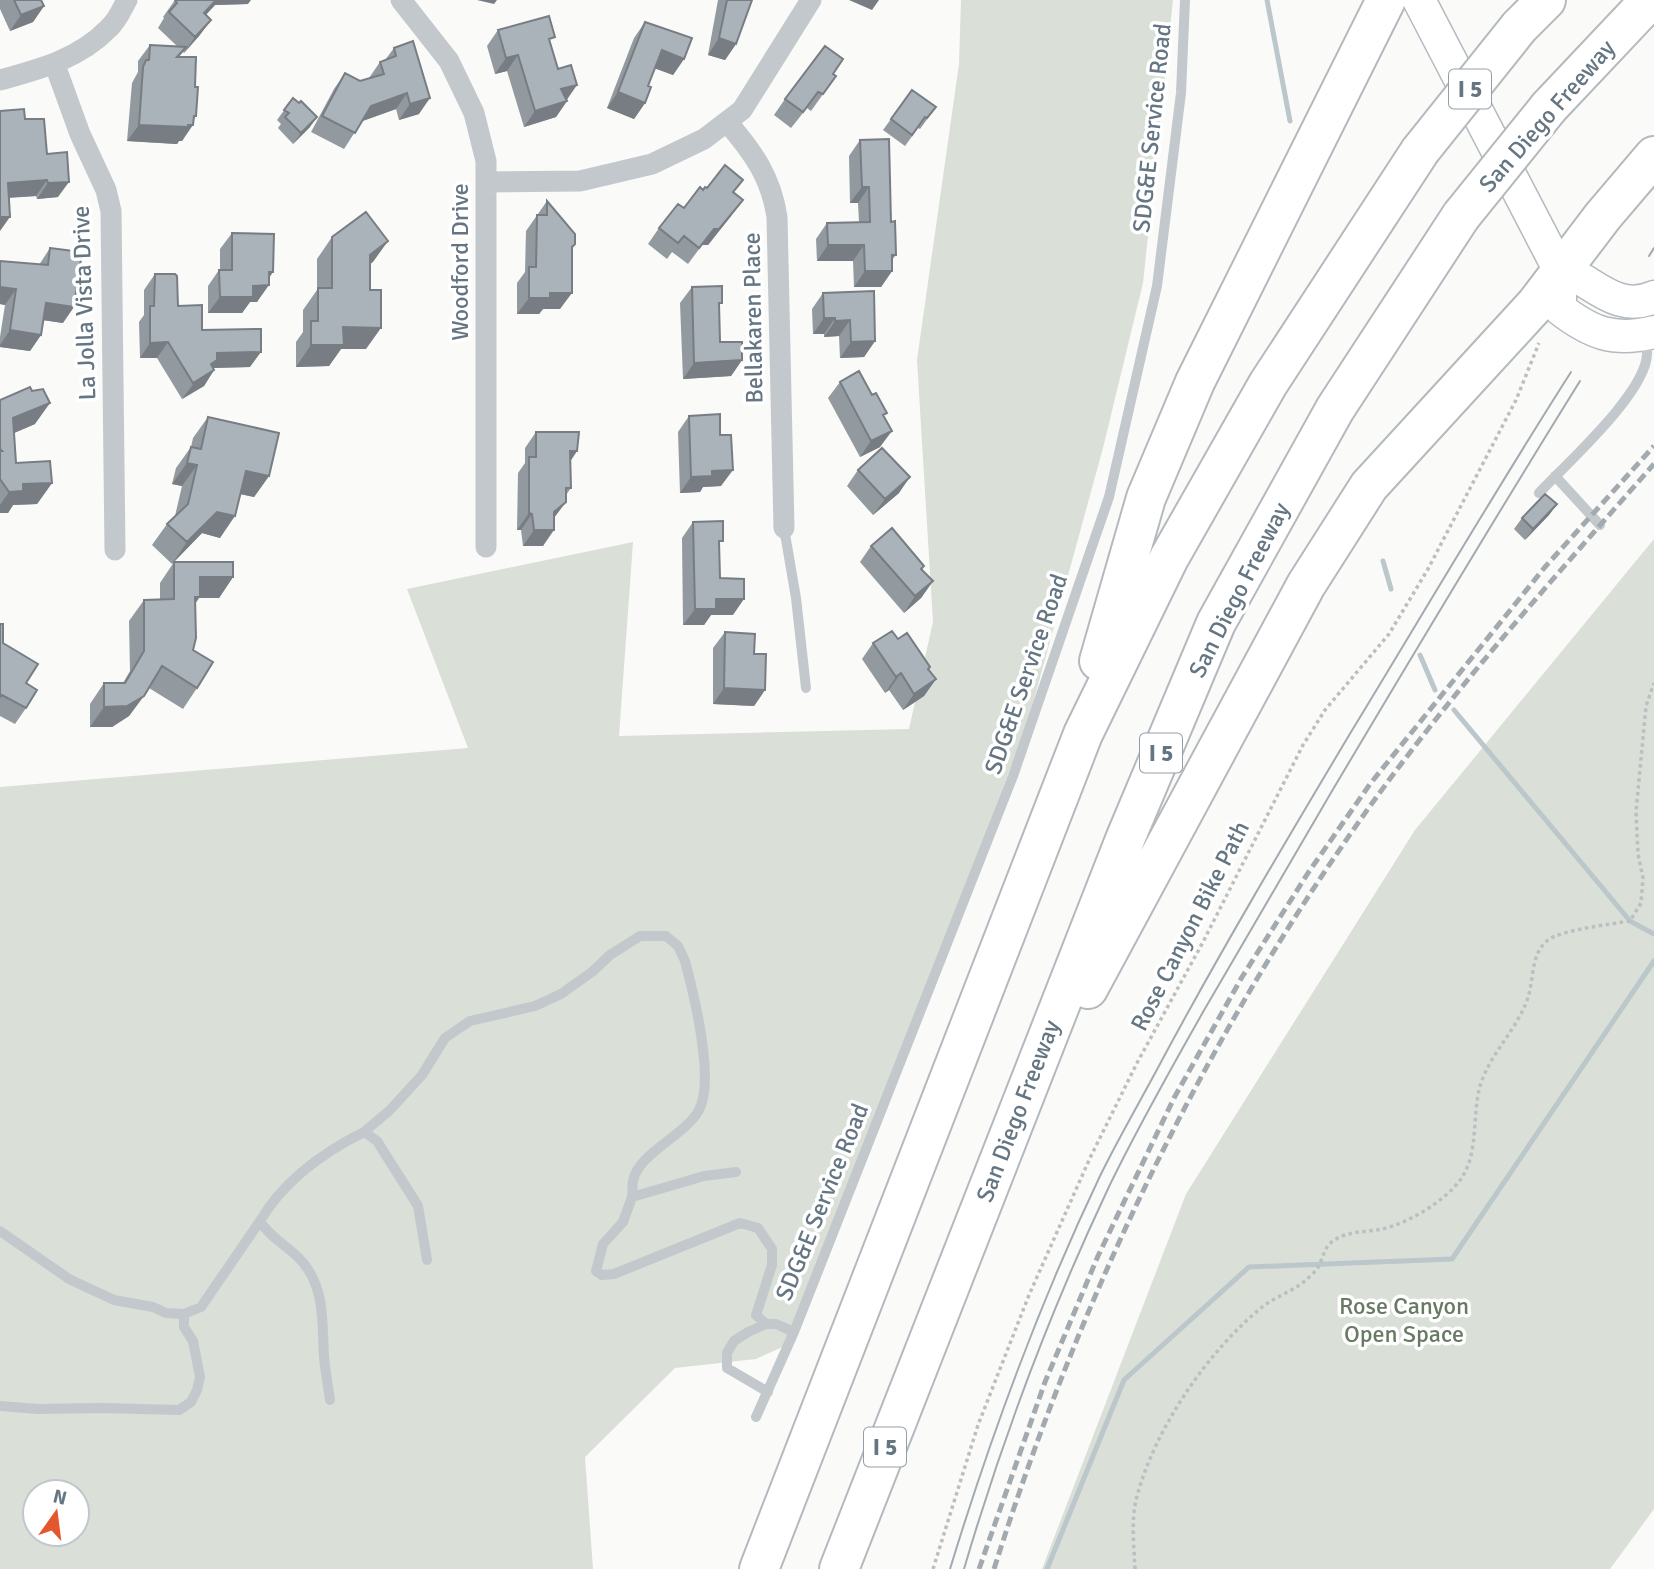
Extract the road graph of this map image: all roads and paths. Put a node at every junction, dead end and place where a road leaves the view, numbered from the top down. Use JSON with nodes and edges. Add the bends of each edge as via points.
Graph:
{"nodes":[{"id":1,"x":127,"y":0,"type":"edge"},
{"id":2,"x":401,"y":0,"type":"edge"},
{"id":3,"x":811,"y":0,"type":"edge"},
{"id":4,"x":1185,"y":0,"type":"edge"},
{"id":5,"x":1386,"y":0,"type":"edge"},
{"id":6,"x":1419,"y":0,"type":"edge"},
{"id":7,"x":1546,"y":0,"type":"edge"},
{"id":8,"x":1650,"y":0,"type":"edge"},
{"id":9,"x":55,"y":65,"type":"junction"},
{"id":10,"x":0,"y":80,"type":"edge"},
{"id":11,"x":727,"y":122,"type":"junction"},
{"id":12,"x":1654,"y":156,"type":"edge"},
{"id":13,"x":487,"y":182,"type":"junction"},
{"id":14,"x":1560,"y":271,"type":"junction"},
{"id":15,"x":1654,"y":297,"type":"edge"},
{"id":16,"x":1540,"y":331,"type":"dead end"},
{"id":17,"x":1649,"y":334,"type":"edge"},
{"id":18,"x":1555,"y":476,"type":"junction"},
{"id":19,"x":1539,"y":493,"type":"dead end"},
{"id":20,"x":1600,"y":525,"type":"dead end"},
{"id":21,"x":784,"y":528,"type":"joint"},
{"id":22,"x":486,"y":547,"type":"dead end"},
{"id":23,"x":115,"y":550,"type":"dead end"},
{"id":24,"x":1654,"y":683,"type":"edge"},
{"id":25,"x":806,"y":688,"type":"dead end"},
{"id":26,"x":1083,"y":734,"type":"junction"},
{"id":27,"x":365,"y":1132,"type":"junction"},
{"id":28,"x":736,"y":1172,"type":"dead end"},
{"id":29,"x":632,"y":1197,"type":"junction"},
{"id":30,"x":260,"y":1221,"type":"junction"},
{"id":31,"x":0,"y":1231,"type":"edge"},
{"id":32,"x":427,"y":1260,"type":"dead end"},
{"id":33,"x":184,"y":1314,"type":"junction"},
{"id":34,"x":766,"y":1324,"type":"junction"},
{"id":35,"x":933,"y":1326,"type":"junction"},
{"id":36,"x":794,"y":1332,"type":"junction"},
{"id":37,"x":768,"y":1392,"type":"junction"},
{"id":38,"x":330,"y":1400,"type":"dead end"},
{"id":39,"x":0,"y":1406,"type":"edge"},
{"id":40,"x":756,"y":1418,"type":"dead end"},
{"id":41,"x":759,"y":1569,"type":"edge"},
{"id":42,"x":839,"y":1569,"type":"edge"},
{"id":43,"x":933,"y":1569,"type":"edge"},
{"id":44,"x":1135,"y":1569,"type":"edge"}],
"edges":[{"from":1,"to":9,"type":"street","via":[[110,27]]},
{"from":2,"to":13,"type":"street","name":"Woodford Drive","via":[[449,61],[474,113]]},
{"from":3,"to":11,"type":"street","via":[[742,110]]},
{"from":4,"to":36,"type":"lane","name":"SDG&E Service Road","via":[[1181,93],[1157,286],[1109,497],[1013,776]]},
{"from":5,"to":26,"type":"highway","via":[[1195,382],[1146,498],[1100,656]]},
{"from":6,"to":14,"type":"main road"},
{"from":7,"to":26,"type":"highway","number":"I 5","bridge":true,"via":[[1420,151],[1269,384],[1169,558]]},
{"from":8,"to":35,"type":"highway","name":"San Diego Freeway","number":"I 5","bridge":true,"via":[[1549,107],[1461,216],[1335,409],[1216,623],[1126,837]]},
{"from":9,"to":10,"type":"street"},
{"from":9,"to":23,"type":"street","name":"La Jolla Vista Drive","via":[[111,211]]},
{"from":11,"to":13,"type":"street","via":[[704,139],[652,164],[580,181]]},
{"from":11,"to":21,"type":"street","name":"Bellakaren Place","via":[[751,150],[773,192],[777,218]]},
{"from":12,"to":14,"type":"highway"},
{"from":13,"to":22,"type":"street","name":"Woodford Drive"},
{"from":14,"to":15,"type":"main road","via":[[1625,302]]},
{"from":14,"to":17,"type":"main road","via":[[1560,309],[1579,324],[1604,334]]},
{"from":14,"to":35,"type":"highway","via":[[1536,304],[1368,486],[1306,585],[1077,1009]]},
{"from":16,"to":43,"type":"path","name":"Rose Canyon Bike Path","via":[[1516,400],[1428,569],[1389,634],[1325,710],[1303,745],[1090,1158],[978,1425]]},
{"from":17,"to":18,"type":"lane","via":[[1641,375],[1626,400]]},
{"from":18,"to":19,"type":"lane"},
{"from":18,"to":20,"type":"lane"},
{"from":21,"to":25,"type":"lane"},
{"from":24,"to":44,"type":"path","via":[[1646,706],[1636,812],[1641,904],[1630,921],[1549,939],[1536,953],[1527,1002],[1495,1052],[1480,1087],[1470,1156],[1461,1178],[1429,1210],[1384,1228],[1335,1239],[1324,1249],[1317,1269],[1262,1307],[1226,1342],[1180,1400],[1153,1448],[1135,1502]]},
{"from":26,"to":41,"type":"highway","number":"I 5"},
{"from":27,"to":29,"type":"lane","name":"SDG&E Service Road","via":[[422,1075],[445,1038],[470,1021],[535,1006],[561,993],[639,936],[666,936],[685,961],[706,1076],[700,1108],[691,1122],[639,1167]]},
{"from":27,"to":30,"type":"lane","name":"SDG&E Service Road","via":[[330,1150],[284,1187]]},
{"from":27,"to":32,"type":"lane","via":[[377,1141],[418,1206]]},
{"from":28,"to":29,"type":"lane","via":[[704,1176]]},
{"from":29,"to":34,"type":"lane","name":"SDG&E Service Road","via":[[623,1222],[603,1244],[596,1271],[614,1274],[740,1223],[758,1228],[772,1249],[772,1265],[756,1315]]},
{"from":30,"to":33,"type":"lane","name":"SDG&E Service Road","via":[[201,1307]]},
{"from":30,"to":38,"type":"lane","via":[[309,1271],[323,1312]]},
{"from":31,"to":33,"type":"lane","via":[[69,1279],[114,1300]]},
{"from":33,"to":39,"type":"lane","via":[[200,1377],[191,1402],[179,1410]]},
{"from":34,"to":36,"type":"lane","name":"SDG&E Service Road"},
{"from":34,"to":37,"type":"lane","name":"SDG&E Service Road","via":[[734,1341],[727,1353],[727,1368]]},
{"from":35,"to":42,"type":"highway","name":"San Diego Freeway","number":"I 5"},
{"from":36,"to":37,"type":"lane","name":"SDG&E Service Road"},
{"from":37,"to":40,"type":"lane","name":"SDG&E Service Road"}]}
